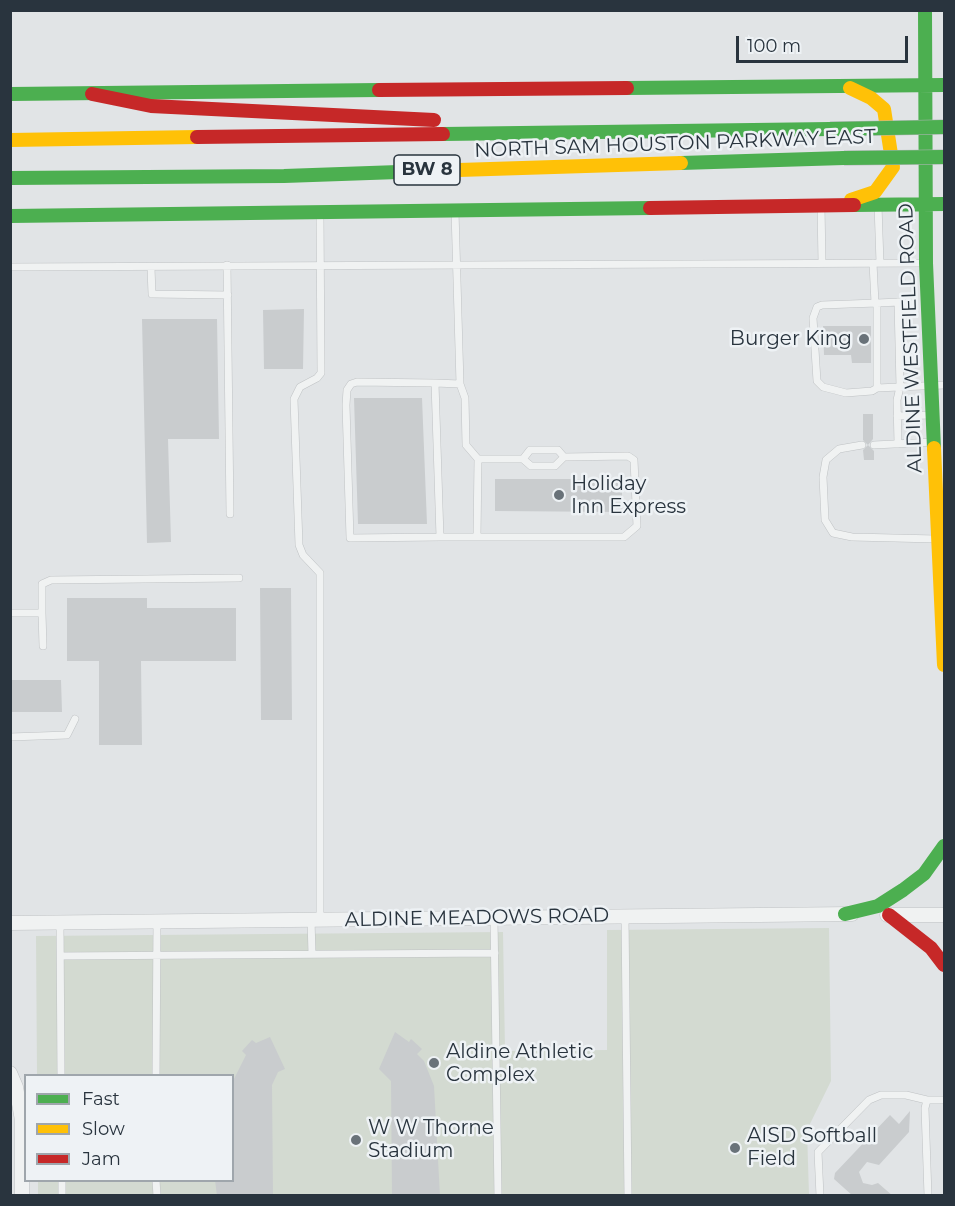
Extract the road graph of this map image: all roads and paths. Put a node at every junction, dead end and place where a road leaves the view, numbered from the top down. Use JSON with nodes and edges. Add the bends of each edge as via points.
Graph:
{"nodes":[{"id":1,"x":925,"y":10,"type":"edge"},
{"id":2,"x":842,"y":85,"type":"junction"},
{"id":3,"x":925,"y":85,"type":"junction"},
{"id":4,"x":945,"y":85,"type":"edge"},
{"id":5,"x":10,"y":94,"type":"edge"},
{"id":6,"x":92,"y":94,"type":"junction"},
{"id":7,"x":945,"y":127,"type":"edge"},
{"id":8,"x":494,"y":135,"type":"junction"},
{"id":9,"x":10,"y":140,"type":"edge"},
{"id":10,"x":945,"y":157,"type":"edge"},
{"id":11,"x":10,"y":179,"type":"edge"},
{"id":12,"x":945,"y":204,"type":"edge"},
{"id":13,"x":821,"y":205,"type":"junction"},
{"id":14,"x":838,"y":205,"type":"junction"},
{"id":15,"x":878,"y":205,"type":"junction"},
{"id":16,"x":925,"y":205,"type":"junction"},
{"id":17,"x":454,"y":210,"type":"junction"},
{"id":18,"x":320,"y":212,"type":"junction"},
{"id":19,"x":10,"y":216,"type":"edge"},
{"id":20,"x":822,"y":263,"type":"junction"},
{"id":21,"x":877,"y":263,"type":"junction"},
{"id":22,"x":926,"y":263,"type":"junction"},
{"id":23,"x":457,"y":264,"type":"junction"},
{"id":24,"x":227,"y":265,"type":"junction"},
{"id":25,"x":321,"y":265,"type":"junction"},
{"id":26,"x":10,"y":267,"type":"edge"},
{"id":27,"x":151,"y":268,"type":"junction"},
{"id":28,"x":228,"y":295,"type":"junction"},
{"id":29,"x":876,"y":303,"type":"junction"},
{"id":30,"x":435,"y":383,"type":"junction"},
{"id":31,"x":460,"y":384,"type":"junction"},
{"id":32,"x":938,"y":385,"type":"edge"},
{"id":33,"x":900,"y":387,"type":"junction"},
{"id":34,"x":877,"y":388,"type":"junction"},
{"id":35,"x":932,"y":415,"type":"junction"},
{"id":36,"x":897,"y":416,"type":"junction"},
{"id":37,"x":934,"y":442,"type":"junction"},
{"id":38,"x":898,"y":444,"type":"junction"},
{"id":39,"x":862,"y":445,"type":"dead end"},
{"id":40,"x":874,"y":445,"type":"dead end"},
{"id":41,"x":564,"y":457,"type":"junction"},
{"id":42,"x":478,"y":459,"type":"junction"},
{"id":43,"x":523,"y":459,"type":"junction"},
{"id":44,"x":230,"y":514,"type":"dead end"},
{"id":45,"x":440,"y":537,"type":"junction"},
{"id":46,"x":477,"y":537,"type":"junction"},
{"id":47,"x":938,"y":539,"type":"junction"},
{"id":48,"x":941,"y":563,"type":"edge"},
{"id":49,"x":239,"y":578,"type":"dead end"},
{"id":50,"x":942,"y":581,"type":"edge"},
{"id":51,"x":10,"y":613,"type":"edge"},
{"id":52,"x":42,"y":613,"type":"junction"},
{"id":53,"x":43,"y":646,"type":"dead end"},
{"id":54,"x":945,"y":665,"type":"edge"},
{"id":55,"x":75,"y":719,"type":"dead end"},
{"id":56,"x":10,"y":737,"type":"edge"},
{"id":57,"x":945,"y":846,"type":"edge"},
{"id":58,"x":845,"y":914,"type":"junction"},
{"id":59,"x":889,"y":915,"type":"junction"},
{"id":60,"x":945,"y":915,"type":"edge"},
{"id":61,"x":625,"y":916,"type":"junction"},
{"id":62,"x":494,"y":918,"type":"junction"},
{"id":63,"x":316,"y":920,"type":"junction"},
{"id":64,"x":158,"y":921,"type":"junction"},
{"id":65,"x":60,"y":922,"type":"junction"},
{"id":66,"x":10,"y":923,"type":"edge"},
{"id":67,"x":495,"y":953,"type":"junction"},
{"id":68,"x":312,"y":954,"type":"junction"},
{"id":69,"x":61,"y":956,"type":"junction"},
{"id":70,"x":158,"y":956,"type":"junction"},
{"id":71,"x":945,"y":965,"type":"edge"},
{"id":72,"x":10,"y":1073,"type":"edge"},
{"id":73,"x":61,"y":1074,"type":"edge"},
{"id":74,"x":156,"y":1074,"type":"edge"},
{"id":75,"x":927,"y":1100,"type":"junction"},
{"id":76,"x":945,"y":1100,"type":"edge"},
{"id":77,"x":22,"y":1196,"type":"edge"},
{"id":78,"x":498,"y":1196,"type":"edge"},
{"id":79,"x":628,"y":1196,"type":"edge"},
{"id":80,"x":820,"y":1196,"type":"edge"},
{"id":81,"x":928,"y":1196,"type":"edge"}],
"edges":[{"from":1,"to":3,"type":"main road","name":"ALDINE WESTFIELD ROAD"},
{"from":2,"to":3,"type":"main road"},
{"from":2,"to":6,"type":"main road"},
{"from":2,"to":14,"type":"main road","via":[[871,98],[884,109],[893,167],[875,192]]},
{"from":3,"to":4,"type":"main road"},
{"from":3,"to":16,"type":"main road","name":"ALDINE WESTFIELD ROAD"},
{"from":5,"to":6,"type":"main road"},
{"from":6,"to":8,"type":"main road","via":[[151,106],[447,121]]},
{"from":7,"to":8,"type":"main road","name":"NORTH SAM HOUSTON PARKWAY EAST","number":"BW 8","bridge":true},
{"from":8,"to":9,"type":"main road","name":"NORTH SAM HOUSTON PARKWAY EAST","number":"BW 8"},
{"from":10,"to":11,"type":"main road","name":"NORTH SAM HOUSTON PARKWAY EAST","number":"BW 8","bridge":true,"via":[[284,176]]},
{"from":12,"to":16,"type":"main road"},
{"from":13,"to":14,"type":"main road"},
{"from":13,"to":17,"type":"main road"},
{"from":13,"to":20,"type":"lane"},
{"from":14,"to":15,"type":"main road"},
{"from":15,"to":16,"type":"main road"},
{"from":15,"to":21,"type":"lane"},
{"from":16,"to":22,"type":"main road","name":"ALDINE WESTFIELD ROAD"},
{"from":17,"to":18,"type":"main road"},
{"from":17,"to":23,"type":"lane"},
{"from":18,"to":19,"type":"main road"},
{"from":18,"to":25,"type":"lane"},
{"from":20,"to":21,"type":"lane"},
{"from":20,"to":23,"type":"lane"},
{"from":21,"to":22,"type":"lane"},
{"from":21,"to":29,"type":"lane"},
{"from":22,"to":32,"type":"main road","name":"ALDINE WESTFIELD ROAD"},
{"from":23,"to":25,"type":"lane"},
{"from":23,"to":31,"type":"lane"},
{"from":24,"to":25,"type":"lane"},
{"from":24,"to":27,"type":"lane"},
{"from":24,"to":28,"type":"lane"},
{"from":25,"to":63,"type":"lane","via":[[321,373],[300,387],[294,399],[299,545],[320,573]]},
{"from":26,"to":27,"type":"lane"},
{"from":27,"to":28,"type":"lane","via":[[152,294]]},
{"from":28,"to":44,"type":"lane"},
{"from":29,"to":33,"type":"lane","via":[[899,302]]},
{"from":29,"to":34,"type":"lane"},
{"from":29,"to":34,"type":"lane","via":[[817,307],[813,318],[817,381],[832,392],[872,392]]},
{"from":30,"to":31,"type":"lane"},
{"from":30,"to":45,"type":"lane"},
{"from":30,"to":45,"type":"lane","via":[[357,382],[347,390],[350,538]]},
{"from":31,"to":42,"type":"lane","via":[[465,398],[466,445]]},
{"from":32,"to":33,"type":"lane"},
{"from":32,"to":35,"type":"main road","name":"ALDINE WESTFIELD ROAD"},
{"from":33,"to":34,"type":"lane"},
{"from":33,"to":36,"type":"lane"},
{"from":35,"to":36,"type":"lane"},
{"from":35,"to":37,"type":"main road","name":"ALDINE WESTFIELD ROAD"},
{"from":36,"to":38,"type":"lane"},
{"from":37,"to":38,"type":"lane"},
{"from":37,"to":47,"type":"main road","name":"ALDINE WESTFIELD ROAD"},
{"from":38,"to":40,"type":"lane"},
{"from":39,"to":47,"type":"lane","via":[[839,449],[826,459],[825,520],[833,533]]},
{"from":41,"to":43,"type":"lane","via":[[555,466],[531,466]]},
{"from":41,"to":43,"type":"lane","via":[[558,450],[530,450]]},
{"from":41,"to":46,"type":"lane","via":[[634,459],[637,526],[624,537]]},
{"from":42,"to":43,"type":"lane"},
{"from":42,"to":46,"type":"lane"},
{"from":45,"to":46,"type":"lane"},
{"from":47,"to":48,"type":"main road","name":"ALDINE WESTFIELD ROAD"},
{"from":48,"to":50,"type":"main road","name":"ALDINE WESTFIELD ROAD"},
{"from":49,"to":52,"type":"lane","via":[[51,579],[42,584]]},
{"from":50,"to":54,"type":"main road","name":"ALDINE WESTFIELD ROAD"},
{"from":51,"to":52,"type":"lane"},
{"from":52,"to":53,"type":"lane"},
{"from":55,"to":56,"type":"lane","via":[[67,735]]},
{"from":57,"to":58,"type":"main road","via":[[924,874],[903,890],[878,906]]},
{"from":58,"to":59,"type":"street","name":"ALDINE MEADOWS ROAD"},
{"from":58,"to":61,"type":"street","name":"ALDINE MEADOWS ROAD"},
{"from":59,"to":60,"type":"street","name":"ALDINE MEADOWS ROAD"},
{"from":59,"to":71,"type":"main road","via":[[932,948]]},
{"from":61,"to":62,"type":"street","name":"ALDINE MEADOWS ROAD"},
{"from":61,"to":79,"type":"lane"},
{"from":62,"to":63,"type":"street","name":"ALDINE MEADOWS ROAD"},
{"from":62,"to":67,"type":"lane"},
{"from":63,"to":64,"type":"street","name":"ALDINE MEADOWS ROAD"},
{"from":63,"to":68,"type":"lane"},
{"from":64,"to":65,"type":"street","name":"ALDINE MEADOWS ROAD"},
{"from":64,"to":70,"type":"lane"},
{"from":65,"to":66,"type":"street","name":"ALDINE MEADOWS ROAD"},
{"from":65,"to":69,"type":"lane"},
{"from":67,"to":68,"type":"lane"},
{"from":67,"to":78,"type":"lane"},
{"from":68,"to":70,"type":"lane"},
{"from":69,"to":70,"type":"lane"},
{"from":69,"to":73,"type":"lane"},
{"from":70,"to":74,"type":"lane"},
{"from":72,"to":77,"type":"street","via":[[22,1120]]},
{"from":75,"to":76,"type":"lane"},
{"from":75,"to":80,"type":"lane","via":[[880,1095],[869,1100],[818,1152]]},
{"from":75,"to":81,"type":"lane"}]}
